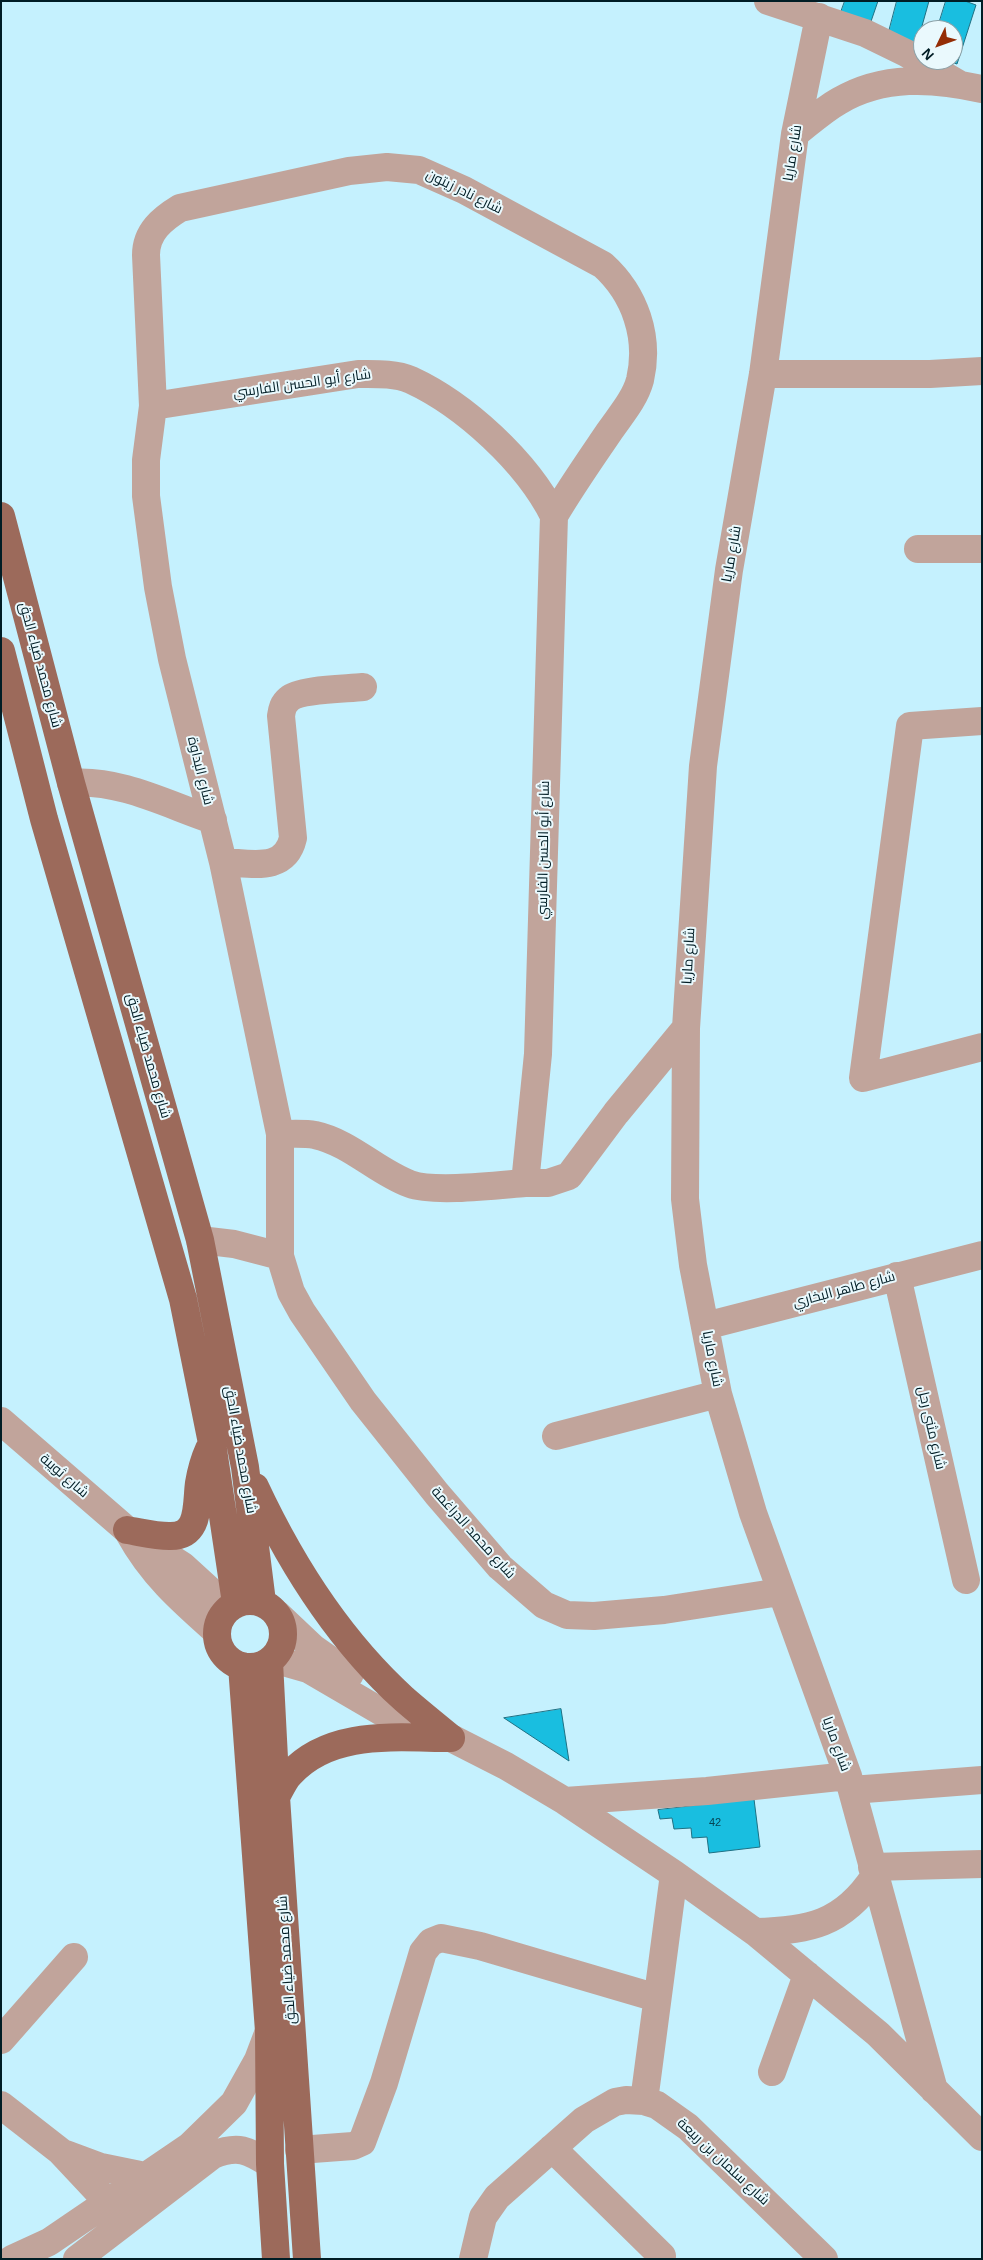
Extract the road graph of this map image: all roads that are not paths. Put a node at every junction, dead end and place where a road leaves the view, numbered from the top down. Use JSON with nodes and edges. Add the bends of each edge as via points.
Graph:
{"nodes":[{"id":1,"x":768,"y":1,"type":"edge"},
{"id":2,"x":819,"y":17,"type":"junction"},
{"id":3,"x":970,"y":87,"type":"edge"},
{"id":4,"x":795,"y":134,"type":"junction"},
{"id":5,"x":982,"y":372,"type":"edge"},
{"id":6,"x":763,"y":374,"type":"junction"},
{"id":7,"x":153,"y":406,"type":"junction"},
{"id":8,"x":1,"y":516,"type":"edge"},
{"id":9,"x":554,"y":516,"type":"junction"},
{"id":10,"x":918,"y":549,"type":"dead end"},
{"id":11,"x":982,"y":549,"type":"edge"},
{"id":12,"x":1,"y":651,"type":"edge"},
{"id":13,"x":362,"y":687,"type":"dead end"},
{"id":14,"x":982,"y":721,"type":"edge"},
{"id":15,"x":71,"y":784,"type":"junction"},
{"id":16,"x":213,"y":820,"type":"junction"},
{"id":17,"x":223,"y":862,"type":"junction"},
{"id":18,"x":686,"y":1028,"type":"junction"},
{"id":19,"x":982,"y":1047,"type":"edge"},
{"id":20,"x":280,"y":1134,"type":"junction"},
{"id":21,"x":526,"y":1183,"type":"junction"},
{"id":22,"x":200,"y":1240,"type":"junction"},
{"id":23,"x":982,"y":1255,"type":"edge"},
{"id":24,"x":280,"y":1256,"type":"junction"},
{"id":25,"x":897,"y":1276,"type":"junction"},
{"id":26,"x":705,"y":1326,"type":"junction"},
{"id":27,"x":718,"y":1394,"type":"junction"},
{"id":28,"x":1,"y":1421,"type":"edge"},
{"id":29,"x":556,"y":1436,"type":"dead end"},
{"id":30,"x":212,"y":1443,"type":"junction"},
{"id":31,"x":245,"y":1467,"type":"junction"},
{"id":32,"x":127,"y":1530,"type":"junction"},
{"id":33,"x":966,"y":1580,"type":"dead end"},
{"id":34,"x":780,"y":1592,"type":"junction"},
{"id":35,"x":244,"y":1612,"type":"junction"},
{"id":36,"x":271,"y":1660,"type":"junction"},
{"id":37,"x":242,"y":1666,"type":"junction"},
{"id":38,"x":410,"y":1720,"type":"junction"},
{"id":39,"x":451,"y":1738,"type":"junction"},
{"id":40,"x":982,"y":1780,"type":"edge"},
{"id":41,"x":850,"y":1783,"type":"junction"},
{"id":42,"x":264,"y":1798,"type":"junction"},
{"id":43,"x":565,"y":1801,"type":"junction"},
{"id":44,"x":982,"y":1864,"type":"edge"},
{"id":45,"x":873,"y":1872,"type":"junction"},
{"id":46,"x":674,"y":1874,"type":"junction"},
{"id":47,"x":755,"y":1932,"type":"junction"},
{"id":48,"x":74,"y":1957,"type":"dead end"},
{"id":49,"x":807,"y":1974,"type":"junction"},
{"id":50,"x":657,"y":1998,"type":"junction"},
{"id":51,"x":268,"y":2031,"type":"junction"},
{"id":52,"x":1,"y":2040,"type":"edge"},
{"id":53,"x":772,"y":2072,"type":"dead end"},
{"id":54,"x":934,"y":2090,"type":"junction"},
{"id":55,"x":644,"y":2101,"type":"junction"},
{"id":56,"x":1,"y":2105,"type":"edge"},
{"id":57,"x":979,"y":2139,"type":"edge"},
{"id":58,"x":552,"y":2148,"type":"junction"},
{"id":59,"x":299,"y":2150,"type":"junction"},
{"id":60,"x":60,"y":2151,"type":"junction"},
{"id":61,"x":270,"y":2164,"type":"junction"},
{"id":62,"x":145,"y":2176,"type":"junction"},
{"id":63,"x":107,"y":2201,"type":"junction"},
{"id":64,"x":126,"y":2221,"type":"junction"},
{"id":65,"x":662,"y":2256,"type":"dead end"},
{"id":66,"x":12,"y":2259,"type":"edge"},
{"id":67,"x":77,"y":2259,"type":"edge"},
{"id":68,"x":276,"y":2259,"type":"edge"},
{"id":69,"x":307,"y":2259,"type":"edge"},
{"id":70,"x":473,"y":2259,"type":"edge"},
{"id":71,"x":824,"y":2259,"type":"edge"}],
"edges":[{"from":1,"to":2,"type":"street"},
{"from":2,"to":3,"type":"street","via":[[890,45]]},
{"from":2,"to":4,"type":"street","name":"شارع ماريا"},
{"from":3,"to":4,"type":"street","via":[[922,80],[865,87],[838,101]]},
{"from":4,"to":6,"type":"street","name":"شارع ماريا"},
{"from":5,"to":6,"type":"street"},
{"from":6,"to":18,"type":"street","name":"شارع ماريا","via":[[728,570],[703,766]]},
{"from":7,"to":9,"type":"street","name":"شارع أبو الحسن الفارسي","via":[[358,374],[380,374],[409,380],[482,428],[530,477]]},
{"from":7,"to":9,"type":"street","name":"شارع نادر زيتون","via":[[146,245],[165,218],[180,208],[349,171],[387,167],[419,170],[464,190],[603,265],[614,275],[635,308],[642,332],[640,380],[630,402],[570,487]]},
{"from":7,"to":16,"type":"street","name":"شارع البداوة","via":[[146,460],[149,528],[172,659]]},
{"from":8,"to":15,"type":"main road","name":"شارع محمد ضياء الحق"},
{"from":9,"to":21,"type":"street","name":"شارع أبو الحسن الفارسي","via":[[538,1054]]},
{"from":10,"to":11,"type":"street"},
{"from":12,"to":30,"type":"main road","name":"شارع محمد ضياء الحق","via":[[44,819],[183,1299]]},
{"from":13,"to":17,"type":"street","via":[[300,694],[283,706],[281,716],[293,838],[291,849],[275,863]]},
{"from":14,"to":19,"type":"street","via":[[910,726],[863,1078]]},
{"from":15,"to":16,"type":"street","via":[[94,782],[116,786]]},
{"from":15,"to":22,"type":"main road","name":"شارع محمد ضياء الحق"},
{"from":16,"to":17,"type":"street","name":"شارع البداوة"},
{"from":17,"to":20,"type":"street","name":"شارع البداوة"},
{"from":18,"to":21,"type":"street","via":[[569,1176],[548,1182]]},
{"from":18,"to":26,"type":"street","name":"شارع ماريا","via":[[685,1199],[693,1266]]},
{"from":20,"to":21,"type":"street","via":[[315,1135],[331,1141],[390,1176],[413,1185]]},
{"from":20,"to":24,"type":"street"},
{"from":22,"to":24,"type":"street","via":[[234,1244]]},
{"from":22,"to":31,"type":"main road","name":"شارع محمد ضياء الحق"},
{"from":23,"to":25,"type":"street","name":"شارع طاهر البخاري"},
{"from":24,"to":34,"type":"street","name":"شارع محمد الدراغمة","via":[[291,1292],[302,1312],[363,1401],[500,1567],[544,1605],[567,1615],[594,1616],[664,1610]]},
{"from":25,"to":26,"type":"street","name":"شارع طاهر البخاري"},
{"from":25,"to":33,"type":"street","name":"شارع مثنى رجل"},
{"from":26,"to":27,"type":"street","name":"شارع ماريا"},
{"from":27,"to":29,"type":"street"},
{"from":27,"to":34,"type":"street","name":"شارع ماريا"},
{"from":28,"to":32,"type":"street","name":"شارع ثويبة"},
{"from":30,"to":32,"type":"main road","via":[[199,1481],[197,1515],[190,1529],[169,1536]]},
{"from":30,"to":35,"type":"main road","name":"شارع محمد ضياء الحق"},
{"from":31,"to":35,"type":"main road","name":"شارع محمد ضياء الحق"},
{"from":31,"to":39,"type":"main road","via":[[269,1518],[329,1613],[403,1698]]},
{"from":32,"to":35,"type":"street","name":"شارع ثويبة","via":[[146,1562],[167,1587]]},
{"from":34,"to":41,"type":"street","name":"شارع ماريا"},
{"from":35,"to":36,"type":"main road","via":[[284,1633],[281,1649]]},
{"from":35,"to":37,"type":"main road","via":[[221,1649],[226,1657]]},
{"from":35,"to":38,"type":"street","name":"شارع ثويبة","via":[[313,1648],[393,1702]]},
{"from":36,"to":37,"type":"main road","via":[[261,1666]]},
{"from":36,"to":38,"type":"street","via":[[308,1669],[380,1711]]},
{"from":36,"to":42,"type":"main road","name":"شارع محمد ضياء الحق"},
{"from":37,"to":42,"type":"main road","name":"شارع محمد ضياء الحق"},
{"from":38,"to":39,"type":"street"},
{"from":39,"to":42,"type":"main road","via":[[376,1737],[338,1744],[320,1752]]},
{"from":39,"to":43,"type":"street"},
{"from":40,"to":41,"type":"street"},
{"from":41,"to":43,"type":"street"},
{"from":41,"to":45,"type":"street","name":"شارع ماريا"},
{"from":42,"to":51,"type":"main road","name":"شارع محمد ضياء الحق"},
{"from":42,"to":59,"type":"main road","name":"شارع محمد ضياء الحق"},
{"from":43,"to":46,"type":"street"},
{"from":44,"to":45,"type":"street"},
{"from":45,"to":47,"type":"street","via":[[851,1906],[820,1923],[788,1932]]},
{"from":45,"to":54,"type":"street","name":"شارع ماريا"},
{"from":46,"to":47,"type":"street"},
{"from":46,"to":50,"type":"street"},
{"from":47,"to":49,"type":"street"},
{"from":48,"to":52,"type":"street"},
{"from":49,"to":53,"type":"street"},
{"from":49,"to":54,"type":"street","via":[[878,2034]]},
{"from":50,"to":55,"type":"street"},
{"from":50,"to":59,"type":"street","via":[[480,1946],[441,1938],[431,1942],[423,1952],[384,2083],[362,2142],[353,2146]]},
{"from":51,"to":61,"type":"main road","name":"شارع محمد ضياء الحق"},
{"from":51,"to":62,"type":"street","via":[[258,2060],[234,2103],[190,2146]]},
{"from":54,"to":57,"type":"street"},
{"from":55,"to":58,"type":"street","name":"شارع سلمان بن ربيعة","via":[[615,2102],[603,2108]]},
{"from":55,"to":71,"type":"street","name":"شارع سلمان بن ربيعة","via":[[672,2115],[708,2144]]},
{"from":56,"to":60,"type":"street"},
{"from":58,"to":65,"type":"street"},
{"from":58,"to":70,"type":"street","name":"شارع سلمان بن ربيعة","via":[[490,2205],[477,2236]]},
{"from":59,"to":69,"type":"main road","name":"شارع محمد ضياء الحق"},
{"from":60,"to":62,"type":"street","via":[[102,2167]]},
{"from":60,"to":63,"type":"street"},
{"from":61,"to":64,"type":"street","via":[[244,2150],[228,2149],[213,2155]]},
{"from":61,"to":68,"type":"main road","name":"شارع محمد ضياء الحق"},
{"from":62,"to":63,"type":"street"},
{"from":63,"to":64,"type":"street"},
{"from":63,"to":66,"type":"street","via":[[49,2242]]},
{"from":64,"to":67,"type":"street"}]}
